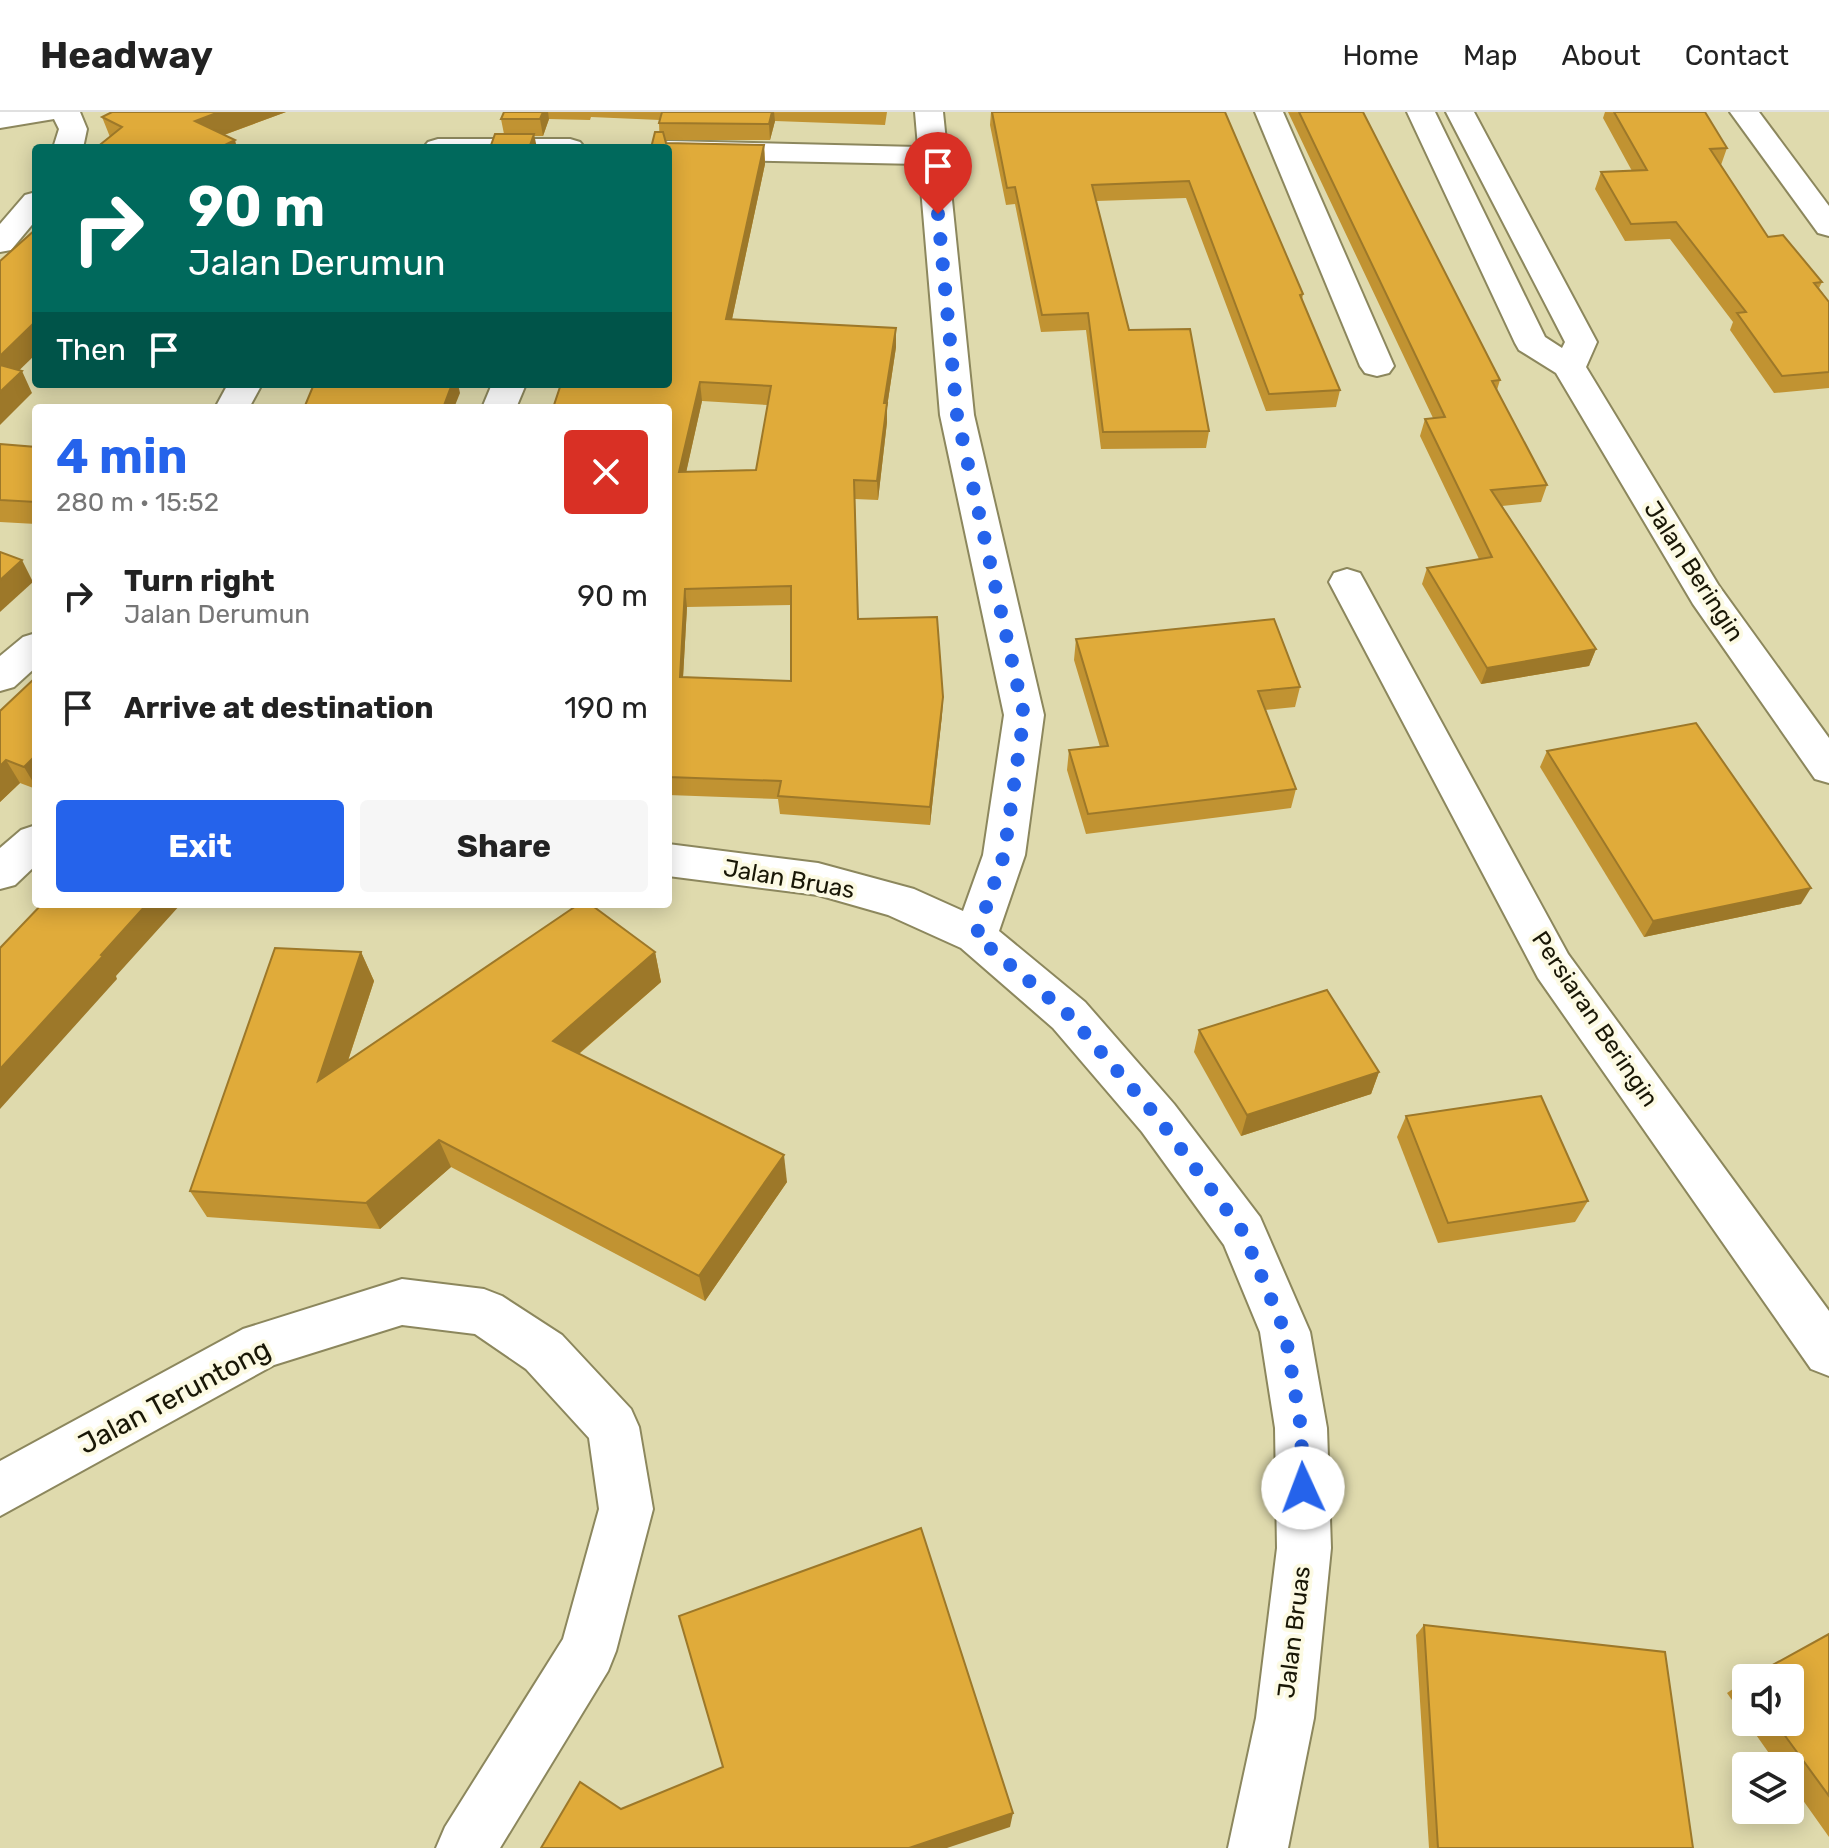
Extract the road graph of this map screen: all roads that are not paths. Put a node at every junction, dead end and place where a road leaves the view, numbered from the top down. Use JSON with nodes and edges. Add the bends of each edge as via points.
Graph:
{"nodes":[{"id":1,"x":47,"y":112,"type":"edge"},
{"id":2,"x":66,"y":112,"type":"edge"},
{"id":3,"x":929,"y":112,"type":"edge"},
{"id":4,"x":1269,"y":112,"type":"edge"},
{"id":5,"x":1421,"y":112,"type":"edge"},
{"id":6,"x":1460,"y":112,"type":"edge"},
{"id":7,"x":1744,"y":112,"type":"edge"},
{"id":8,"x":0,"y":119,"type":"edge"},
{"id":9,"x":435,"y":136,"type":"edge"},
{"id":10,"x":69,"y":144,"type":"edge"},
{"id":11,"x":525,"y":144,"type":"edge"},
{"id":12,"x":672,"y":150,"type":"edge"},
{"id":13,"x":933,"y":156,"type":"junction"},
{"id":14,"x":32,"y":206,"type":"edge"},
{"id":15,"x":1829,"y":227,"type":"edge"},
{"id":16,"x":0,"y":243,"type":"edge"},
{"id":17,"x":1377,"y":366,"type":"dead end"},
{"id":18,"x":1569,"y":367,"type":"junction"},
{"id":19,"x":1347,"y":582,"type":"dead end"},
{"id":20,"x":32,"y":649,"type":"edge"},
{"id":21,"x":0,"y":677,"type":"edge"},
{"id":22,"x":1829,"y":768,"type":"edge"},
{"id":23,"x":32,"y":845,"type":"edge"},
{"id":24,"x":672,"y":861,"type":"edge"},
{"id":25,"x":0,"y":873,"type":"edge"},
{"id":26,"x":976,"y":936,"type":"junction"},
{"id":27,"x":1829,"y":1352,"type":"edge"},
{"id":28,"x":0,"y":1490,"type":"edge"},
{"id":29,"x":466,"y":1848,"type":"edge"},
{"id":30,"x":1258,"y":1848,"type":"edge"}],
"edges":[{"from":1,"to":8,"type":"street"},
{"from":2,"to":10,"type":"street","via":[[73,129]]},
{"from":3,"to":13,"type":"street"},
{"from":4,"to":17,"type":"street"},
{"from":5,"to":18,"type":"street","name":"Jalan Beringin","via":[[1531,343]]},
{"from":6,"to":18,"type":"street","via":[[1581,342]]},
{"from":7,"to":15,"type":"street"},
{"from":9,"to":11,"type":"street"},
{"from":12,"to":13,"type":"street"},
{"from":13,"to":26,"type":"street","via":[[957,415],[1024,715],[1004,855]]},
{"from":14,"to":16,"type":"street"},
{"from":18,"to":22,"type":"street","name":"Jalan Beringin","via":[[1706,595]]},
{"from":19,"to":27,"type":"street","name":"Persiaran Beringin","via":[[1553,966]]},
{"from":20,"to":21,"type":"street"},
{"from":23,"to":25,"type":"street"},
{"from":24,"to":26,"type":"street","name":"Jalan Bruas","via":[[818,879],[899,901]]},
{"from":26,"to":30,"type":"street","name":"Jalan Bruas","via":[[1069,1015],[1158,1118],[1243,1232],[1285,1332],[1301,1428],[1304,1548],[1285,1718]]},
{"from":28,"to":29,"type":"street","name":"Jalan Teruntong","via":[[261,1346],[402,1302],[484,1312],[544,1352],[613,1427],[626,1509],[588,1651]]}]}
